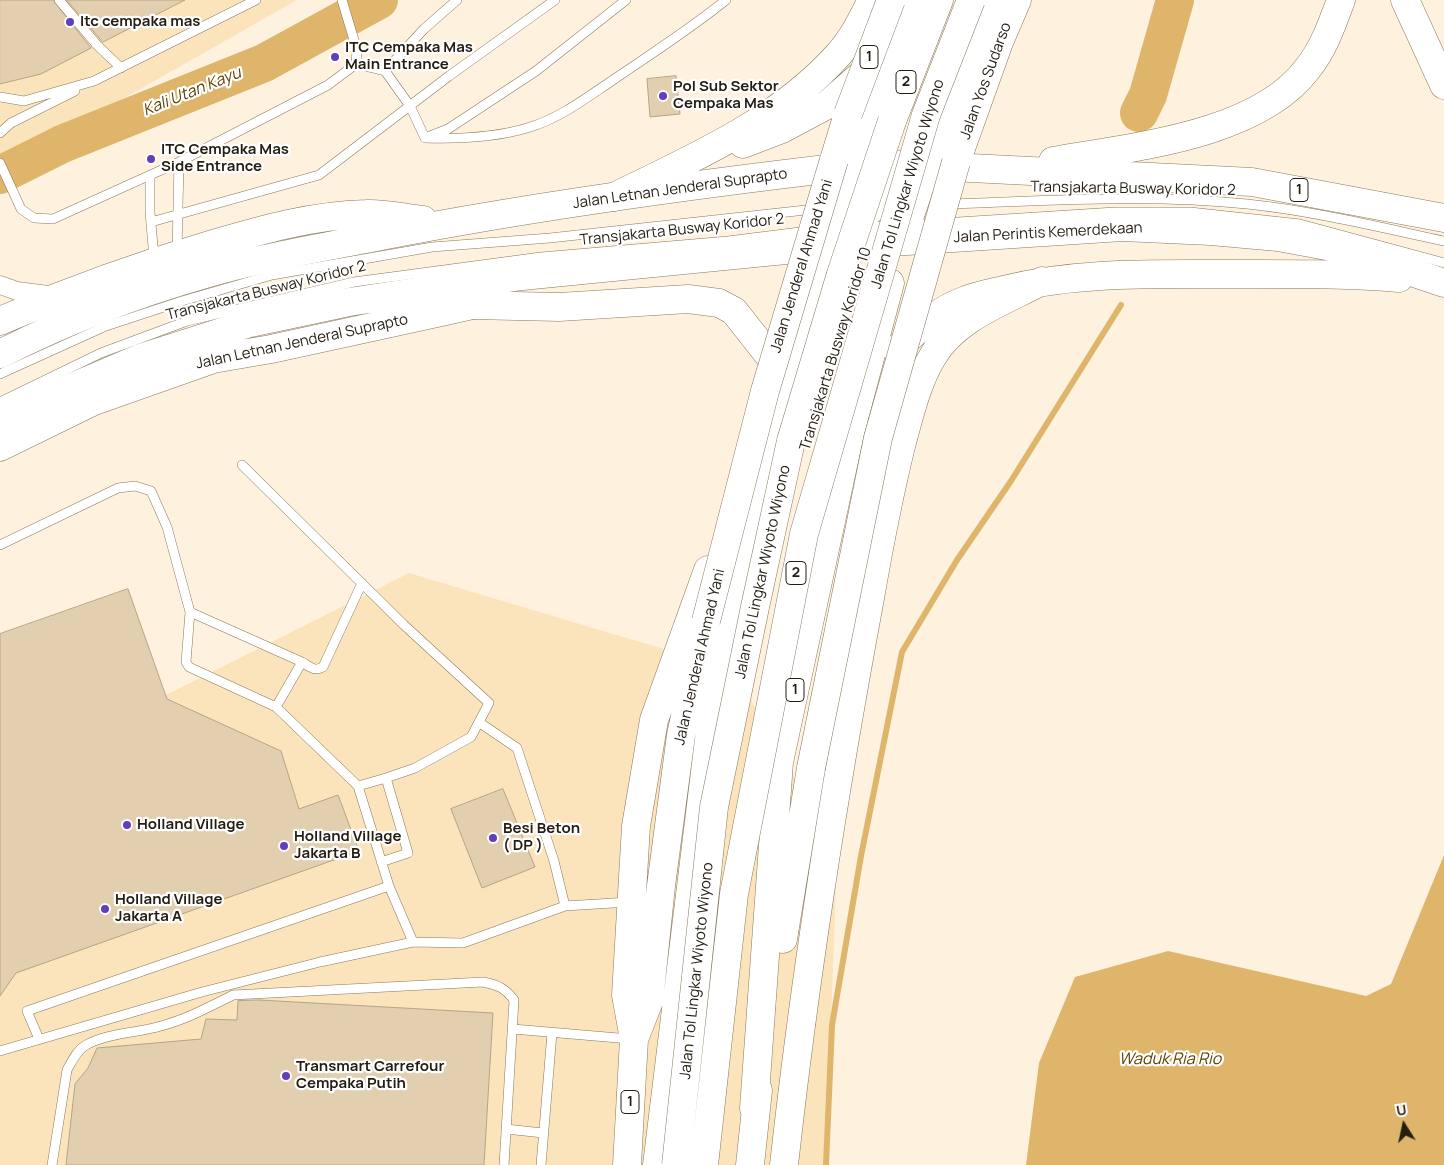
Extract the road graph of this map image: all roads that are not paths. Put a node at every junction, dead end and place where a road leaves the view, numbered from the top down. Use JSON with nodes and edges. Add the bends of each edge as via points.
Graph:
{"nodes":[{"id":1,"x":59,"y":0,"type":"edge"},
{"id":2,"x":256,"y":0,"type":"edge"},
{"id":3,"x":457,"y":0,"type":"edge"},
{"id":4,"x":555,"y":0,"type":"edge"},
{"id":5,"x":726,"y":0,"type":"edge"},
{"id":6,"x":872,"y":0,"type":"edge"},
{"id":7,"x":892,"y":0,"type":"edge"},
{"id":8,"x":914,"y":0,"type":"edge"},
{"id":9,"x":939,"y":0,"type":"edge"},
{"id":10,"x":971,"y":0,"type":"edge"},
{"id":11,"x":976,"y":0,"type":"edge"},
{"id":12,"x":994,"y":0,"type":"edge"},
{"id":13,"x":1017,"y":0,"type":"edge"},
{"id":14,"x":1024,"y":0,"type":"edge"},
{"id":15,"x":1341,"y":0,"type":"edge"},
{"id":16,"x":1405,"y":0,"type":"edge"},
{"id":17,"x":620,"y":2,"type":"edge"},
{"id":18,"x":343,"y":4,"type":"edge"},
{"id":19,"x":939,"y":27,"type":"dead end"},
{"id":20,"x":999,"y":42,"type":"junction"},
{"id":21,"x":896,"y":44,"type":"junction"},
{"id":22,"x":928,"y":55,"type":"dead end"},
{"id":23,"x":356,"y":64,"type":"junction"},
{"id":24,"x":121,"y":68,"type":"junction"},
{"id":25,"x":385,"y":70,"type":"junction"},
{"id":26,"x":94,"y":82,"type":"junction"},
{"id":27,"x":1444,"y":86,"type":"edge"},
{"id":28,"x":0,"y":96,"type":"edge"},
{"id":29,"x":410,"y":106,"type":"junction"},
{"id":30,"x":0,"y":133,"type":"edge"},
{"id":31,"x":425,"y":138,"type":"junction"},
{"id":32,"x":687,"y":161,"type":"junction"},
{"id":33,"x":179,"y":162,"type":"junction"},
{"id":34,"x":956,"y":162,"type":"joint"},
{"id":35,"x":0,"y":163,"type":"edge"},
{"id":36,"x":843,"y":163,"type":"junction"},
{"id":37,"x":150,"y":175,"type":"junction"},
{"id":38,"x":1117,"y":175,"type":"junction"},
{"id":39,"x":1150,"y":188,"type":"junction"},
{"id":40,"x":614,"y":197,"type":"junction"},
{"id":41,"x":883,"y":206,"type":"junction"},
{"id":42,"x":178,"y":216,"type":"junction"},
{"id":43,"x":1444,"y":218,"type":"edge"},
{"id":44,"x":151,"y":222,"type":"junction"},
{"id":45,"x":449,"y":222,"type":"junction"},
{"id":46,"x":1444,"y":241,"type":"edge"},
{"id":47,"x":166,"y":258,"type":"junction"},
{"id":48,"x":522,"y":276,"type":"junction"},
{"id":49,"x":1444,"y":276,"type":"edge"},
{"id":50,"x":1042,"y":281,"type":"junction"},
{"id":51,"x":0,"y":285,"type":"edge"},
{"id":52,"x":58,"y":296,"type":"junction"},
{"id":53,"x":472,"y":305,"type":"junction"},
{"id":54,"x":0,"y":321,"type":"edge"},
{"id":55,"x":0,"y":354,"type":"edge"},
{"id":56,"x":0,"y":374,"type":"edge"},
{"id":57,"x":787,"y":378,"type":"junction"},
{"id":58,"x":862,"y":389,"type":"junction"},
{"id":59,"x":0,"y":402,"type":"edge"},
{"id":60,"x":0,"y":418,"type":"edge"},
{"id":61,"x":0,"y":447,"type":"edge"},
{"id":62,"x":242,"y":465,"type":"dead end"},
{"id":63,"x":762,"y":471,"type":"junction"},
{"id":64,"x":751,"y":520,"type":"junction"},
{"id":65,"x":0,"y":545,"type":"edge"},
{"id":66,"x":707,"y":573,"type":"junction"},
{"id":67,"x":362,"y":583,"type":"junction"},
{"id":68,"x":190,"y":612,"type":"junction"},
{"id":69,"x":302,"y":662,"type":"junction"},
{"id":70,"x":276,"y":707,"type":"junction"},
{"id":71,"x":480,"y":723,"type":"junction"},
{"id":72,"x":386,"y":778,"type":"junction"},
{"id":73,"x":358,"y":786,"type":"junction"},
{"id":74,"x":381,"y":862,"type":"junction"},
{"id":75,"x":389,"y":886,"type":"junction"},
{"id":76,"x":630,"y":902,"type":"junction"},
{"id":77,"x":565,"y":906,"type":"junction"},
{"id":78,"x":413,"y":942,"type":"junction"},
{"id":79,"x":706,"y":975,"type":"dead end"},
{"id":80,"x":513,"y":1028,"type":"junction"},
{"id":81,"x":552,"y":1033,"type":"junction"},
{"id":82,"x":39,"y":1039,"type":"junction"},
{"id":83,"x":634,"y":1039,"type":"junction"},
{"id":84,"x":0,"y":1051,"type":"edge"},
{"id":85,"x":754,"y":1108,"type":"junction"},
{"id":86,"x":506,"y":1130,"type":"junction"},
{"id":87,"x":543,"y":1133,"type":"junction"},
{"id":88,"x":52,"y":1165,"type":"edge"},
{"id":89,"x":504,"y":1165,"type":"edge"},
{"id":90,"x":541,"y":1165,"type":"edge"},
{"id":91,"x":626,"y":1165,"type":"edge"},
{"id":92,"x":657,"y":1165,"type":"edge"},
{"id":93,"x":676,"y":1165,"type":"edge"},
{"id":94,"x":704,"y":1165,"type":"edge"},
{"id":95,"x":708,"y":1165,"type":"edge"},
{"id":96,"x":750,"y":1165,"type":"edge"},
{"id":97,"x":784,"y":1165,"type":"edge"}],
"edges":[{"from":1,"to":24,"type":"lane"},
{"from":2,"to":24,"type":"lane"},
{"from":3,"to":25,"type":"lane"},
{"from":4,"to":29,"type":"lane"},
{"from":5,"to":31,"type":"lane","via":[[560,115],[528,128],[489,135]]},
{"from":6,"to":32,"type":"main road","via":[[839,55],[790,99]]},
{"from":7,"to":36,"type":"main road","number":"1","bridge":true,"via":[[848,114]]},
{"from":8,"to":21,"type":"main road","number":"1"},
{"from":9,"to":93,"type":"main road","name":"Jalan Tol Lingkar Wiyoto Wiyono","number":"2","bridge":true,"via":[[892,121],[841,274],[791,441],[714,807]]},
{"from":10,"to":94,"type":"main road","name":"Jalan Tol Lingkar Wiyoto Wiyono","number":"2","bridge":true,"via":[[926,116],[804,534],[734,894]]},
{"from":11,"to":41,"type":"lane","name":"Transjakarta Busway Koridor 10","via":[[929,129]]},
{"from":12,"to":41,"type":"main road","name":"Jalan Yos Sudarso","number":"1","via":[[945,113]]},
{"from":13,"to":20,"type":"main road","name":"Jalan Yos Sudarso","number":"1"},
{"from":14,"to":20,"type":"main road"},
{"from":15,"to":38,"type":"main road","via":[[1324,44],[1308,70],[1257,112],[1208,130]]},
{"from":16,"to":27,"type":"main road"},
{"from":17,"to":31,"type":"lane","via":[[536,71],[448,129]]},
{"from":18,"to":23,"type":"lane","via":[[357,50]]},
{"from":19,"to":22,"type":"lane"},
{"from":20,"to":34,"type":"main road","name":"Jalan Yos Sudarso","number":"1"},
{"from":21,"to":32,"type":"main road","via":[[827,105],[806,118],[758,139]]},
{"from":21,"to":36,"type":"main road","number":"1"},
{"from":23,"to":25,"type":"lane"},
{"from":23,"to":33,"type":"lane","via":[[328,85]]},
{"from":24,"to":26,"type":"lane"},
{"from":25,"to":29,"type":"lane"},
{"from":26,"to":28,"type":"lane","via":[[24,100]]},
{"from":26,"to":30,"type":"lane","via":[[11,123]]},
{"from":29,"to":31,"type":"lane"},
{"from":29,"to":42,"type":"lane","via":[[319,175]]},
{"from":32,"to":40,"type":"main road"},
{"from":33,"to":37,"type":"lane"},
{"from":33,"to":42,"type":"lane"},
{"from":34,"to":85,"type":"main road","name":"Jalan Jenderal Ahmad Yani","number":"1","bridge":true,"via":[[878,438],[811,768]]},
{"from":35,"to":37,"type":"lane","via":[[21,209],[34,218],[53,219]]},
{"from":36,"to":40,"type":"main road","name":"Jalan Letnan Jenderal Suprapto"},
{"from":36,"to":41,"type":"main road","name":"Jalan Jenderal Ahmad Yani","number":"1"},
{"from":36,"to":41,"type":"main road","name":"Jalan Perintis Kemerdekaan"},
{"from":36,"to":83,"type":"main road","name":"Jalan Jenderal Ahmad Yani","number":"1","bridge":true,"via":[[756,425],[706,621],[686,716],[661,886],[649,1001]]},
{"from":37,"to":44,"type":"lane"},
{"from":38,"to":39,"type":"main road","number":"1"},
{"from":38,"to":41,"type":"lane","name":"Transjakarta Busway Koridor 2"},
{"from":38,"to":41,"type":"main road","name":"Jalan Perintis Kemerdekaan","via":[[1005,170]]},
{"from":39,"to":43,"type":"main road","number":"1","via":[[1252,182]]},
{"from":39,"to":46,"type":"lane","name":"Transjakarta Busway Koridor 2","via":[[1327,215]]},
{"from":40,"to":45,"type":"main road","name":"Jalan Letnan Jenderal Suprapto"},
{"from":41,"to":48,"type":"main road","name":"Jalan Letnan Jenderal Suprapto"},
{"from":41,"to":49,"type":"main road","name":"Jalan Perintis Kemerdekaan","via":[[1150,220],[1342,248]]},
{"from":41,"to":56,"type":"lane","name":"Transjakarta Busway Koridor 2","via":[[432,247],[272,275],[182,300],[106,326]]},
{"from":41,"to":57,"type":"main road","name":"Jalan Jenderal Ahmad Yani","number":"1"},
{"from":41,"to":58,"type":"main road","name":"Jalan Jenderal Ahmad Yani","number":"1"},
{"from":41,"to":59,"type":"lane","name":"Transjakarta Busway Koridor 2","via":[[728,241],[541,257],[354,282],[187,322],[101,353]]},
{"from":41,"to":79,"type":"lane","name":"Transjakarta Busway Koridor 10","via":[[825,346],[789,461],[722,811]]},
{"from":41,"to":95,"type":"lane","name":"Transjakarta Busway Koridor 10","via":[[810,478],[742,817],[722,966]]},
{"from":42,"to":44,"type":"lane"},
{"from":42,"to":47,"type":"lane"},
{"from":44,"to":47,"type":"lane"},
{"from":45,"to":47,"type":"main road","name":"Jalan Letnan Jenderal Suprapto","via":[[367,214],[327,217],[263,229]]},
{"from":45,"to":55,"type":"main road","name":"Jalan Letnan Jenderal Suprapto","via":[[266,258],[204,274],[125,299]]},
{"from":47,"to":52,"type":"main road","name":"Jalan Letnan Jenderal Suprapto"},
{"from":48,"to":53,"type":"main road","name":"Jalan Letnan Jenderal Suprapto","via":[[504,290]]},
{"from":48,"to":60,"type":"main road","name":"Jalan Letnan Jenderal Suprapto","via":[[349,302],[250,323],[140,358]]},
{"from":49,"to":50,"type":"main road","via":[[1184,274],[1089,276]]},
{"from":50,"to":58,"type":"main road","via":[[968,299],[933,317]]},
{"from":50,"to":97,"type":"main road","via":[[966,322],[945,340],[933,355],[911,408],[889,492],[838,769],[800,1023]]},
{"from":51,"to":52,"type":"street","via":[[17,291]]},
{"from":52,"to":54,"type":"main road","name":"Jalan Letnan Jenderal Suprapto"},
{"from":53,"to":57,"type":"main road","via":[[559,307],[688,299],[719,303],[734,311]]},
{"from":53,"to":61,"type":"main road","name":"Jalan Letnan Jenderal Suprapto","via":[[213,359],[94,401]]},
{"from":57,"to":63,"type":"main road","name":"Jalan Jenderal Ahmad Yani","number":"1"},
{"from":58,"to":85,"type":"main road","name":"Jalan Jenderal Ahmad Yani","number":"1","via":[[779,762]]},
{"from":62,"to":67,"type":"lane"},
{"from":63,"to":64,"type":"main road","name":"Jalan Jenderal Ahmad Yani","number":"1"},
{"from":63,"to":66,"type":"main road","via":[[736,482],[730,489]]},
{"from":64,"to":66,"type":"main road"},
{"from":64,"to":92,"type":"main road","name":"Jalan Jenderal Ahmad Yani","number":"1","via":[[711,723]]},
{"from":65,"to":68,"type":"lane","via":[[118,488],[135,486],[151,491],[167,527]]},
{"from":66,"to":76,"type":"main road","via":[[654,720],[636,826]]},
{"from":67,"to":69,"type":"lane","via":[[323,667],[315,670]]},
{"from":67,"to":71,"type":"lane","via":[[489,703]]},
{"from":68,"to":69,"type":"lane"},
{"from":68,"to":70,"type":"lane","via":[[188,667]]},
{"from":69,"to":70,"type":"lane"},
{"from":70,"to":73,"type":"lane"},
{"from":71,"to":72,"type":"lane","via":[[471,737],[415,768]]},
{"from":71,"to":77,"type":"lane","via":[[517,748],[546,834]]},
{"from":72,"to":73,"type":"lane"},
{"from":72,"to":74,"type":"lane","via":[[408,853]]},
{"from":73,"to":74,"type":"lane"},
{"from":74,"to":75,"type":"lane"},
{"from":75,"to":78,"type":"lane"},
{"from":75,"to":82,"type":"lane","via":[[27,1011]]},
{"from":76,"to":77,"type":"lane"},
{"from":76,"to":83,"type":"main road","via":[[626,995]]},
{"from":77,"to":78,"type":"lane","via":[[463,943]]},
{"from":78,"to":82,"type":"lane","via":[[256,978]]},
{"from":80,"to":81,"type":"lane"},
{"from":80,"to":86,"type":"lane"},
{"from":80,"to":88,"type":"lane","via":[[514,1000],[506,990],[483,982],[233,996],[163,1026],[101,1039],[84,1046],[67,1070]]},
{"from":81,"to":83,"type":"lane"},
{"from":81,"to":87,"type":"lane"},
{"from":82,"to":84,"type":"lane"},
{"from":83,"to":91,"type":"main road","name":"Jalan Jenderal Ahmad Yani","number":"1"},
{"from":85,"to":96,"type":"main road","name":"Jalan Jenderal Ahmad Yani","number":"1"},
{"from":86,"to":87,"type":"lane"},
{"from":86,"to":89,"type":"lane"},
{"from":87,"to":90,"type":"lane"}]}
